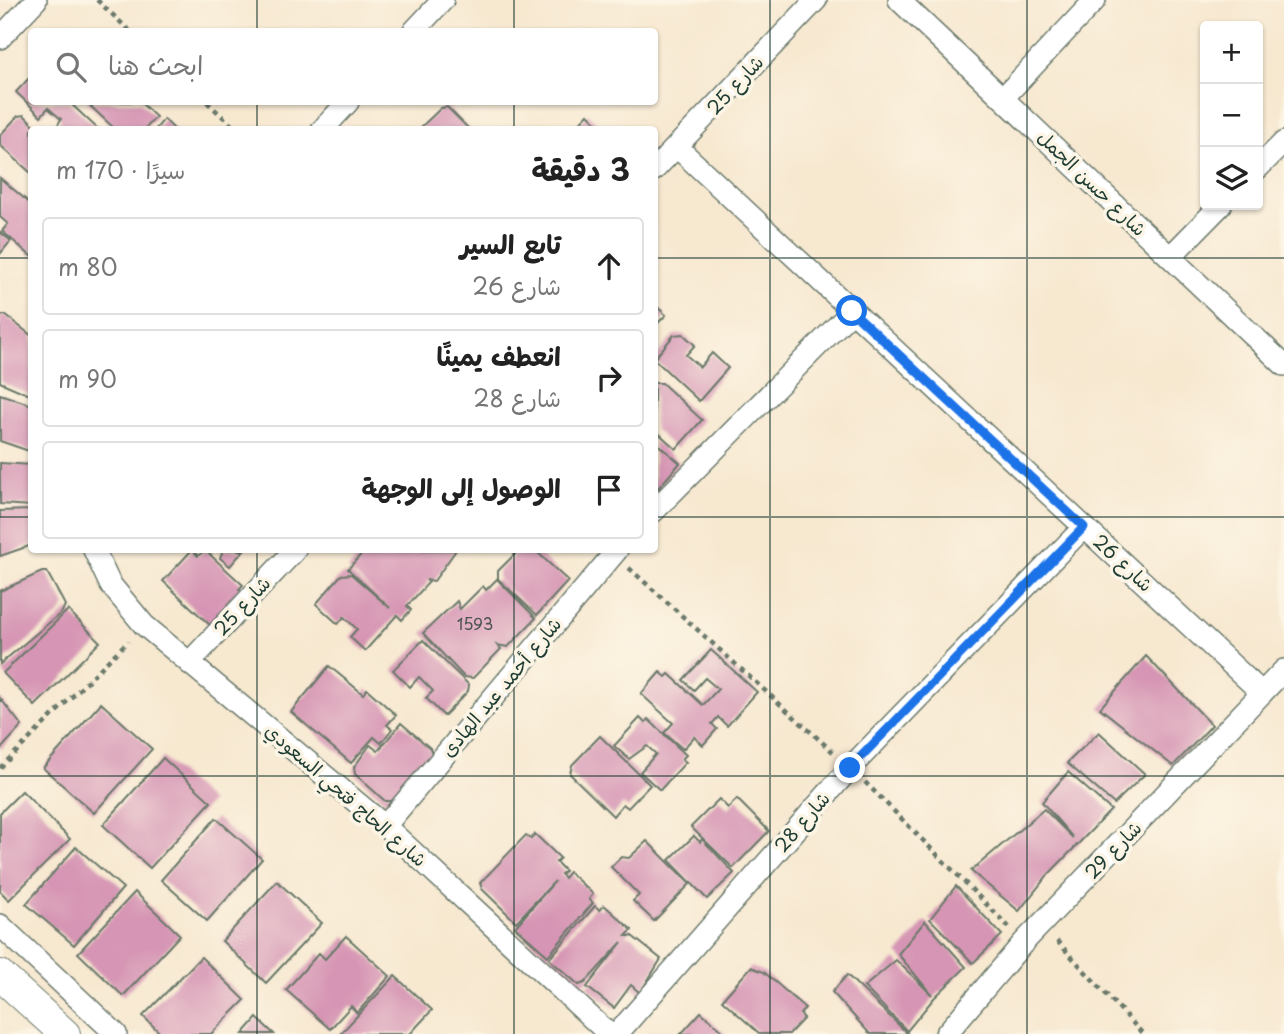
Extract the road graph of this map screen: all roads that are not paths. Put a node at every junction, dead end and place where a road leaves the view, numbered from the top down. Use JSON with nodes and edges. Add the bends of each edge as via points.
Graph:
{"nodes":[{"id":1,"x":36,"y":0,"type":"edge"},
{"id":2,"x":443,"y":0,"type":"edge"},
{"id":3,"x":816,"y":0,"type":"edge"},
{"id":4,"x":899,"y":0,"type":"edge"},
{"id":5,"x":1095,"y":0,"type":"edge"},
{"id":6,"x":417,"y":28,"type":"edge"},
{"id":7,"x":0,"y":38,"type":"edge"},
{"id":8,"x":1003,"y":98,"type":"junction"},
{"id":9,"x":345,"y":105,"type":"edge"},
{"id":10,"x":326,"y":126,"type":"edge"},
{"id":11,"x":1284,"y":142,"type":"edge"},
{"id":12,"x":677,"y":147,"type":"junction"},
{"id":13,"x":1263,"y":163,"type":"edge"},
{"id":14,"x":658,"y":166,"type":"edge"},
{"id":15,"x":1216,"y":210,"type":"edge"},
{"id":16,"x":1170,"y":257,"type":"junction"},
{"id":17,"x":852,"y":311,"type":"junction"},
{"id":18,"x":1284,"y":365,"type":"edge"},
{"id":19,"x":658,"y":507,"type":"edge"},
{"id":20,"x":1084,"y":527,"type":"junction"},
{"id":21,"x":95,"y":553,"type":"edge"},
{"id":22,"x":292,"y":553,"type":"edge"},
{"id":23,"x":613,"y":553,"type":"edge"},
{"id":24,"x":189,"y":663,"type":"junction"},
{"id":25,"x":1284,"y":670,"type":"edge"},
{"id":26,"x":1262,"y":693,"type":"junction"},
{"id":27,"x":385,"y":826,"type":"junction"},
{"id":28,"x":0,"y":925,"type":"edge"},
{"id":29,"x":0,"y":975,"type":"edge"},
{"id":30,"x":65,"y":1034,"type":"edge"},
{"id":31,"x":116,"y":1034,"type":"edge"},
{"id":32,"x":609,"y":1034,"type":"edge"},
{"id":33,"x":617,"y":1034,"type":"edge"},
{"id":34,"x":946,"y":1034,"type":"edge"}],
"edges":[{"from":1,"to":7,"type":"street"},
{"from":2,"to":6,"type":"street"},
{"from":3,"to":12,"type":"street","name":"شارع 25"},
{"from":4,"to":8,"type":"street","name":"شارع حسن الجمل"},
{"from":5,"to":8,"type":"street"},
{"from":8,"to":16,"type":"street","name":"شارع حسن الجمل"},
{"from":9,"to":10,"type":"street"},
{"from":11,"to":13,"type":"street"},
{"from":12,"to":14,"type":"street","name":"شارع 25"},
{"from":12,"to":17,"type":"street","name":"شارع 26"},
{"from":15,"to":16,"type":"street"},
{"from":16,"to":18,"type":"street","name":"شارع حسن الجمل"},
{"from":17,"to":19,"type":"street"},
{"from":17,"to":20,"type":"street","name":"شارع 26"},
{"from":20,"to":26,"type":"street","name":"شارع 26"},
{"from":20,"to":33,"type":"street","name":"شارع 28","via":[[850,768]]},
{"from":21,"to":24,"type":"street","name":"شارع الحاج فتحي السعودي","via":[[110,584],[144,625]]},
{"from":22,"to":24,"type":"street","name":"شارع 25"},
{"from":23,"to":27,"type":"street","name":"شارع أحمد عبد الهادى"},
{"from":24,"to":27,"type":"street","name":"شارع الحاج فتحي السعودي"},
{"from":25,"to":26,"type":"street","name":"شارع 29"},
{"from":26,"to":34,"type":"street","name":"شارع 29","via":[[1024,942]]},
{"from":27,"to":32,"type":"street","name":"شارع الحاج فتحي السعودي"},
{"from":28,"to":31,"type":"street"},
{"from":29,"to":30,"type":"street"}]}
